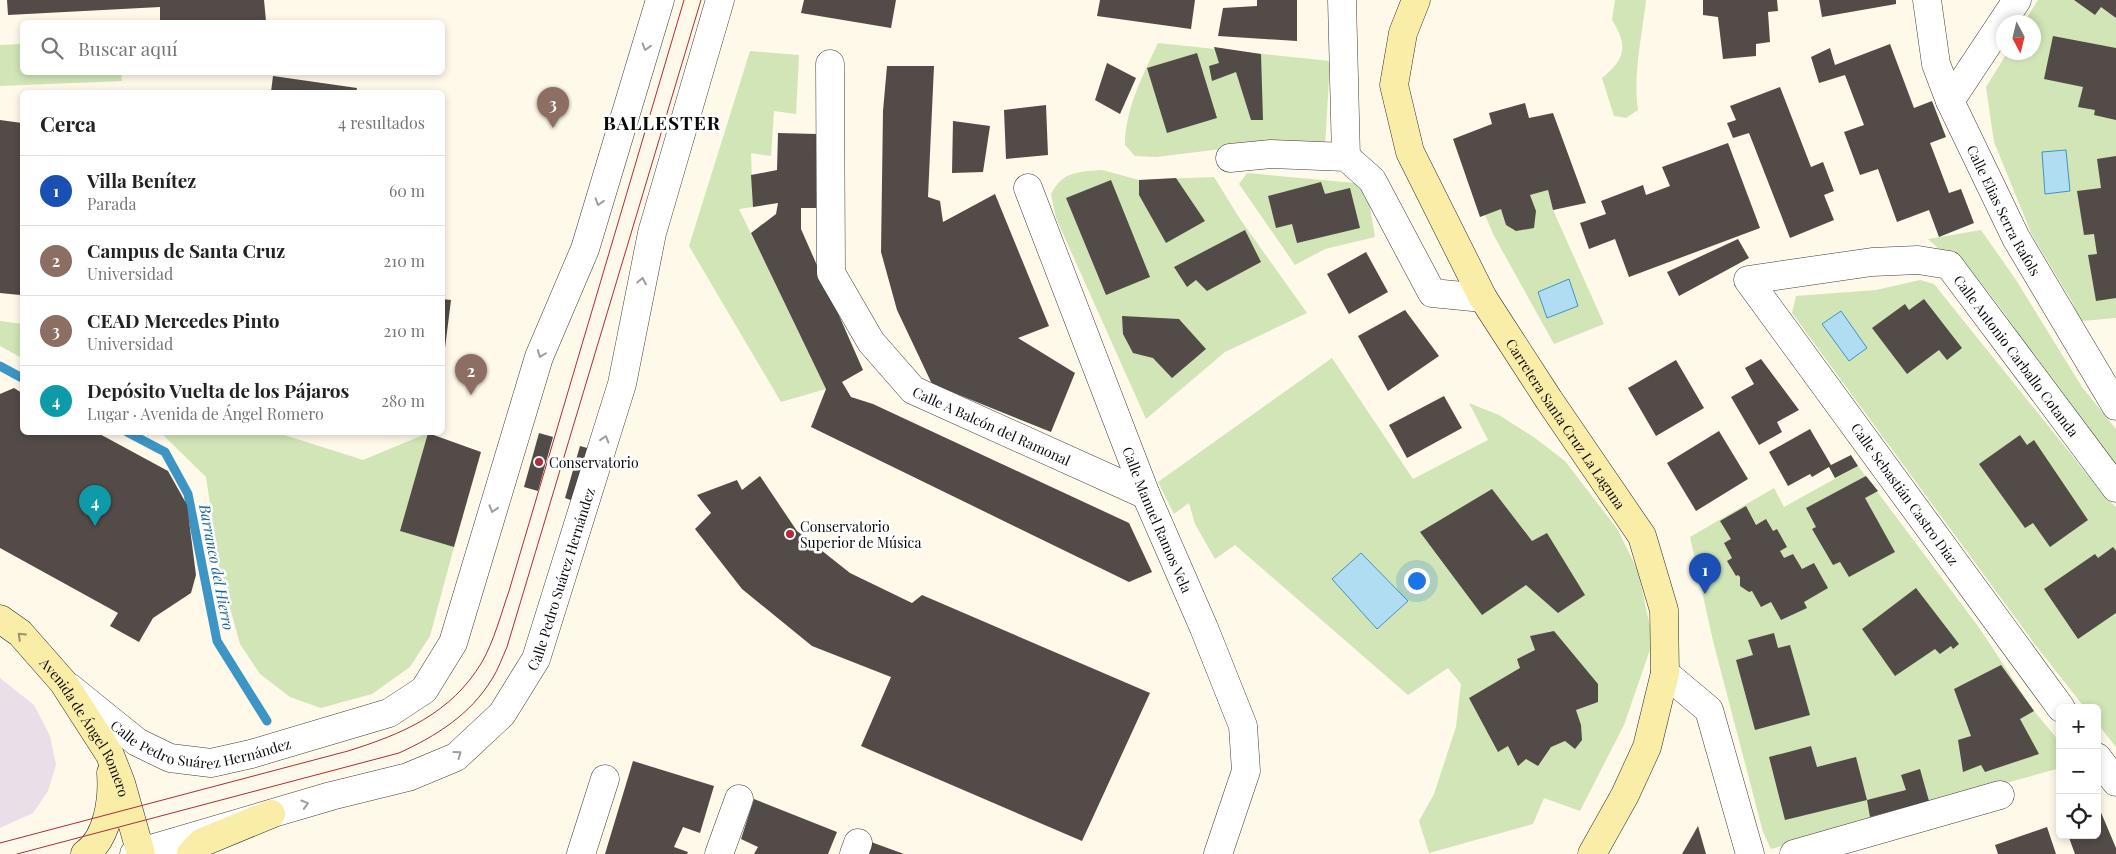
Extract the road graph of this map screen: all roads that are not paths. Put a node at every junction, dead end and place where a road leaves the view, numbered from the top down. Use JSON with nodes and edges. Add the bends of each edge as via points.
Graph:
{"nodes":[{"id":1,"x":660,"y":0,"type":"edge"},
{"id":2,"x":720,"y":0,"type":"edge"},
{"id":3,"x":1342,"y":0,"type":"edge"},
{"id":4,"x":1416,"y":0,"type":"edge"},
{"id":5,"x":1927,"y":0,"type":"edge"},
{"id":6,"x":2017,"y":0,"type":"edge"},
{"id":7,"x":830,"y":64,"type":"dead end"},
{"id":8,"x":1950,"y":101,"type":"junction"},
{"id":9,"x":1346,"y":157,"type":"junction"},
{"id":10,"x":1230,"y":158,"type":"dead end"},
{"id":11,"x":1028,"y":188,"type":"dead end"},
{"id":12,"x":1748,"y":280,"type":"joint"},
{"id":13,"x":1483,"y":298,"type":"junction"},
{"id":14,"x":2116,"y":406,"type":"edge"},
{"id":15,"x":2116,"y":488,"type":"edge"},
{"id":16,"x":1146,"y":494,"type":"junction"},
{"id":17,"x":0,"y":620,"type":"edge"},
{"id":18,"x":1665,"y":673,"type":"junction"},
{"id":19,"x":63,"y":682,"type":"junction"},
{"id":20,"x":2059,"y":704,"type":"edge"},
{"id":21,"x":110,"y":755,"type":"junction"},
{"id":22,"x":2101,"y":762,"type":"edge"},
{"id":23,"x":605,"y":779,"type":"dead end"},
{"id":24,"x":2116,"y":782,"type":"edge"},
{"id":25,"x":2000,"y":795,"type":"dead end"},
{"id":26,"x":738,"y":799,"type":"dead end"},
{"id":27,"x":271,"y":814,"type":"junction"},
{"id":28,"x":138,"y":853,"type":"edge"},
{"id":29,"x":85,"y":854,"type":"edge"},
{"id":30,"x":191,"y":854,"type":"edge"},
{"id":31,"x":581,"y":854,"type":"edge"},
{"id":32,"x":719,"y":854,"type":"edge"},
{"id":33,"x":1218,"y":854,"type":"edge"},
{"id":34,"x":1592,"y":854,"type":"edge"},
{"id":35,"x":1750,"y":854,"type":"edge"},
{"id":36,"x":1794,"y":854,"type":"edge"}],
"edges":[{"from":1,"to":19,"type":"street","name":"Calle Pedro Suárez Hernández","one_way":true,"via":[[585,249],[540,357],[453,644],[424,690],[389,713],[211,763],[170,758],[136,742]]},
{"from":27,"to":2,"type":"street","name":"Calle Pedro Suárez Hernández","one_way":true,"via":[[408,777],[456,756],[502,714],[536,659],[622,384],[652,233]]},
{"from":3,"to":9,"type":"street"},
{"from":4,"to":13,"type":"main road","name":"Carretera Santa Cruz La Laguna","via":[[1402,33],[1394,85],[1410,152]]},
{"from":5,"to":8,"type":"street","name":"Calle Elias Serra Rafols","via":[[1936,64]]},
{"from":6,"to":8,"type":"street"},
{"from":7,"to":16,"type":"street","name":"Calle A Balcón del Ramonal","via":[[831,273],[871,342],[913,390]]},
{"from":8,"to":14,"type":"street","name":"Calle Elias Serra Rafols","via":[[2016,238]]},
{"from":9,"to":10,"type":"street","via":[[1271,154]]},
{"from":9,"to":13,"type":"street","via":[[1372,180],[1432,293]]},
{"from":11,"to":16,"type":"street","name":"Calle Manuel Ramos Vela"},
{"from":12,"to":15,"type":"street","name":"Calle Antonio Carballo Cotanda","via":[[1872,262],[1918,260],[1949,265]]},
{"from":12,"to":20,"type":"street","name":"Calle Sebastián Castro Díaz"},
{"from":13,"to":18,"type":"main road","name":"Carretera Santa Cruz La Laguna","via":[[1642,536],[1664,610]]},
{"from":16,"to":33,"type":"street","name":"Calle Manuel Ramos Vela","via":[[1243,726],[1246,771]]},
{"from":19,"to":17,"type":"main road","name":"Avenida de Ángel Romero","one_way":true,"via":[[20,633]]},
{"from":18,"to":34,"type":"main road","name":"Carretera Santa Cruz La Laguna","via":[[1646,748],[1626,794]]},
{"from":18,"to":35,"type":"street","via":[[1709,710]]},
{"from":19,"to":21,"type":"main road","name":"Avenida de Ángel Romero"},
{"from":21,"to":28,"type":"main road","name":"Avenida de Ángel Romero","via":[[121,783]]},
{"from":21,"to":29,"type":"main road","via":[[112,781],[103,832]]},
{"from":22,"to":24,"type":"street"},
{"from":23,"to":31,"type":"street"},
{"from":25,"to":36,"type":"street"},
{"from":26,"to":32,"type":"street"},
{"from":27,"to":28,"type":"street","name":"Calle Pedro Suárez Hernández"},
{"from":27,"to":30,"type":"main road","via":[[201,843]]}]}
